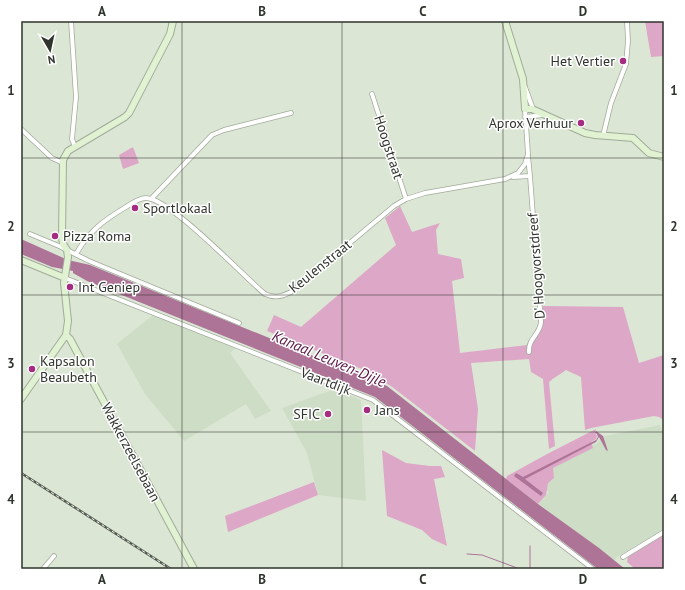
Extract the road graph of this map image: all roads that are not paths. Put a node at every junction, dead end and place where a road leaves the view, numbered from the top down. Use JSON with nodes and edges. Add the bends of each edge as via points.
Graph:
{"nodes":[{"id":1,"x":71,"y":21,"type":"edge"},
{"id":2,"x":173,"y":21,"type":"edge"},
{"id":3,"x":505,"y":21,"type":"edge"},
{"id":4,"x":627,"y":21,"type":"edge"},
{"id":5,"x":523,"y":84,"type":"junction"},
{"id":6,"x":372,"y":94,"type":"dead end"},
{"id":7,"x":525,"y":109,"type":"junction"},
{"id":8,"x":533,"y":109,"type":"junction"},
{"id":9,"x":291,"y":113,"type":"dead end"},
{"id":10,"x":544,"y":115,"type":"junction"},
{"id":11,"x":525,"y":117,"type":"junction"},
{"id":12,"x":21,"y":129,"type":"edge"},
{"id":13,"x":602,"y":136,"type":"junction"},
{"id":14,"x":75,"y":147,"type":"junction"},
{"id":15,"x":528,"y":154,"type":"junction"},
{"id":16,"x":664,"y":157,"type":"edge"},
{"id":17,"x":63,"y":163,"type":"junction"},
{"id":18,"x":530,"y":176,"type":"junction"},
{"id":19,"x":511,"y":177,"type":"junction"},
{"id":20,"x":151,"y":199,"type":"junction"},
{"id":21,"x":406,"y":200,"type":"junction"},
{"id":22,"x":30,"y":234,"type":"dead end"},
{"id":23,"x":67,"y":254,"type":"junction"},
{"id":24,"x":76,"y":254,"type":"junction"},
{"id":25,"x":21,"y":260,"type":"edge"},
{"id":26,"x":66,"y":275,"type":"junction"},
{"id":27,"x":239,"y":323,"type":"dead end"},
{"id":28,"x":66,"y":335,"type":"junction"},
{"id":29,"x":529,"y":352,"type":"dead end"},
{"id":30,"x":21,"y":398,"type":"edge"},
{"id":31,"x":664,"y":532,"type":"edge"},
{"id":32,"x":54,"y":556,"type":"dead end"},
{"id":33,"x":623,"y":557,"type":"dead end"},
{"id":34,"x":43,"y":569,"type":"edge"},
{"id":35,"x":194,"y":569,"type":"edge"},
{"id":36,"x":593,"y":569,"type":"edge"}],
"edges":[{"from":1,"to":14,"type":"street","via":[[76,98],[72,139]]},
{"from":2,"to":14,"type":"street","via":[[170,34],[129,114]]},
{"from":3,"to":5,"type":"street"},
{"from":4,"to":13,"type":"street","via":[[626,64]]},
{"from":5,"to":7,"type":"street"},
{"from":5,"to":8,"type":"street"},
{"from":6,"to":21,"type":"street","name":"Hoogstraat"},
{"from":7,"to":8,"type":"street"},
{"from":7,"to":11,"type":"street"},
{"from":8,"to":10,"type":"street"},
{"from":9,"to":20,"type":"street","via":[[217,132]]},
{"from":10,"to":11,"type":"street"},
{"from":10,"to":13,"type":"street","via":[[585,133]]},
{"from":11,"to":15,"type":"street"},
{"from":12,"to":17,"type":"street","via":[[52,158]]},
{"from":13,"to":16,"type":"street","via":[[633,138],[649,153]]},
{"from":14,"to":17,"type":"street","via":[[68,151]]},
{"from":15,"to":18,"type":"street"},
{"from":15,"to":19,"type":"street","via":[[525,164]]},
{"from":17,"to":23,"type":"street","via":[[62,237]]},
{"from":18,"to":19,"type":"street","name":"Keulenstraat"},
{"from":18,"to":29,"type":"street","name":"D' Hoogvorstdreef","via":[[541,322],[540,328],[531,340]]},
{"from":19,"to":21,"type":"street","name":"Keulenstraat","via":[[425,193]]},
{"from":20,"to":21,"type":"street","name":"Keulenstraat","via":[[195,230],[265,294],[278,297],[291,292],[394,206]]},
{"from":20,"to":24,"type":"street","via":[[136,201],[109,217],[91,233]]},
{"from":22,"to":23,"type":"street","via":[[59,246]]},
{"from":23,"to":24,"type":"street"},
{"from":23,"to":26,"type":"street"},
{"from":24,"to":27,"type":"street"},
{"from":25,"to":26,"type":"street","name":"Vaartdijk"},
{"from":26,"to":28,"type":"street"},
{"from":26,"to":36,"type":"street","name":"Vaartdijk","via":[[373,400]]},
{"from":28,"to":30,"type":"street"},
{"from":28,"to":35,"type":"street","name":"Wakkerzeelsebaan"},
{"from":31,"to":33,"type":"street"},
{"from":32,"to":34,"type":"street"}]}
